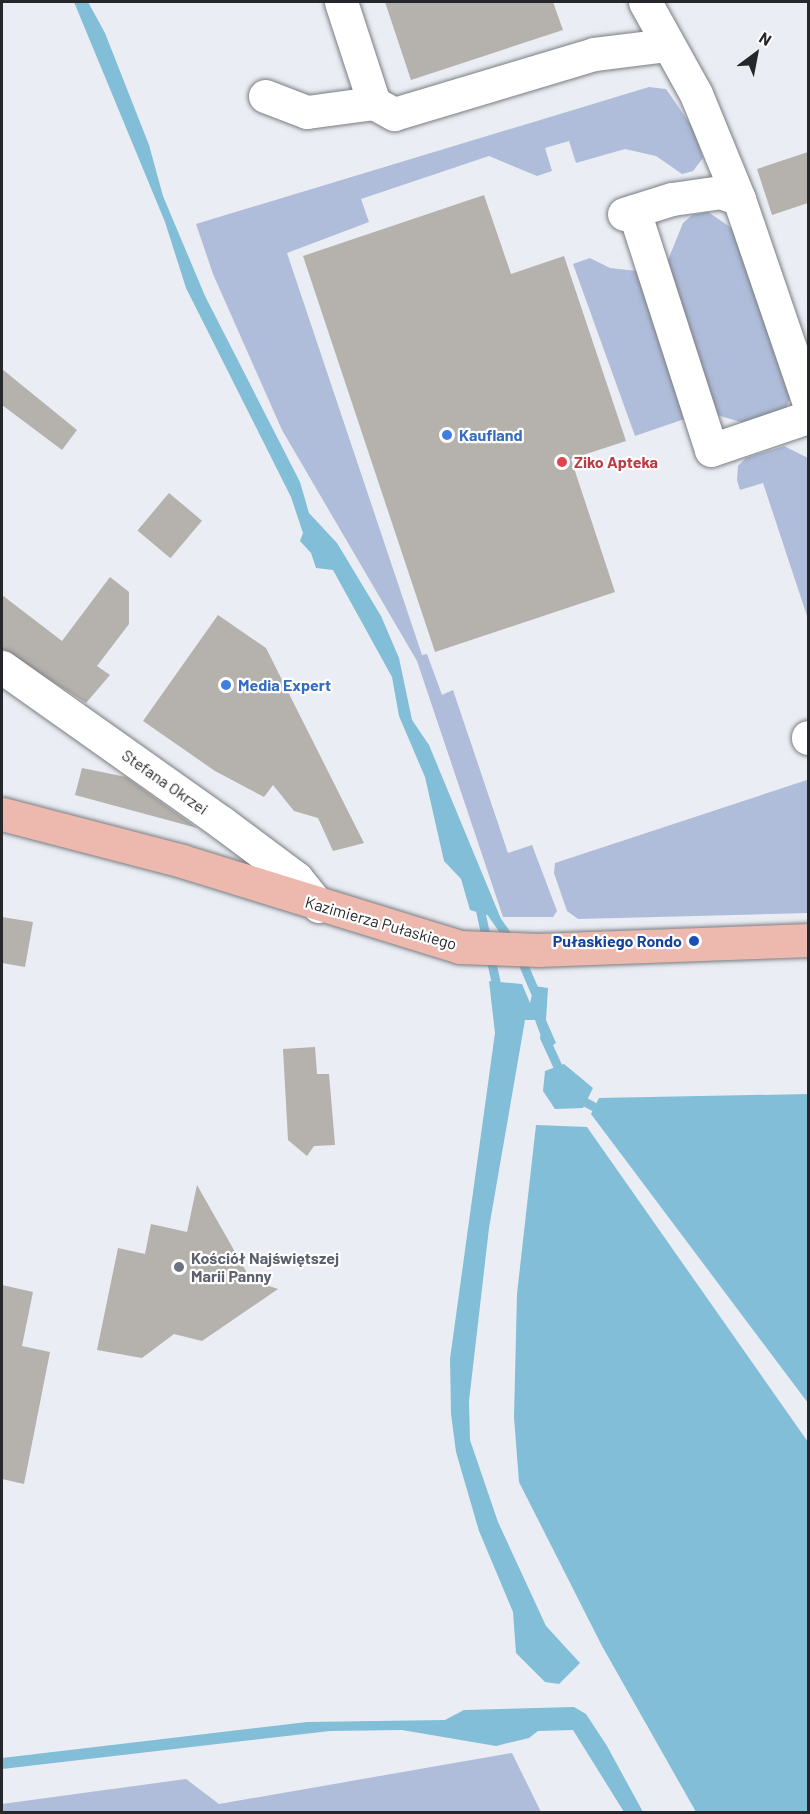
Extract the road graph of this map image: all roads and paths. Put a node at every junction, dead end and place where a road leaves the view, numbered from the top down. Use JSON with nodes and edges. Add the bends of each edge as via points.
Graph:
{"nodes":[{"id":1,"x":341,"y":2,"type":"edge"},
{"id":2,"x":645,"y":2,"type":"edge"},
{"id":3,"x":667,"y":45,"type":"junction"},
{"id":4,"x":266,"y":96,"type":"dead end"},
{"id":5,"x":374,"y":104,"type":"junction"},
{"id":6,"x":740,"y":199,"type":"junction"},
{"id":7,"x":808,"y":401,"type":"edge"},
{"id":8,"x":808,"y":417,"type":"edge"},
{"id":9,"x":2,"y":667,"type":"edge"},
{"id":10,"x":2,"y":814,"type":"edge"},
{"id":11,"x":320,"y":906,"type":"junction"},
{"id":12,"x":808,"y":940,"type":"edge"}],
"edges":[{"from":1,"to":5,"type":"street"},
{"from":2,"to":3,"type":"street"},
{"from":3,"to":5,"type":"street","via":[[594,54],[394,114]]},
{"from":3,"to":6,"type":"street","via":[[696,94]]},
{"from":4,"to":5,"type":"street","via":[[307,112]]},
{"from":6,"to":7,"type":"street"},
{"from":6,"to":8,"type":"street","via":[[721,192],[629,212],[711,450]]},
{"from":9,"to":11,"type":"street","name":"Stefana Okrzei","via":[[296,878]]},
{"from":10,"to":11,"type":"main road","name":"Kazimierza Pułaskiego","via":[[182,861]]},
{"from":11,"to":12,"type":"main road","name":"Kazimierza Pułaskiego","via":[[460,947],[539,950]]}]}
